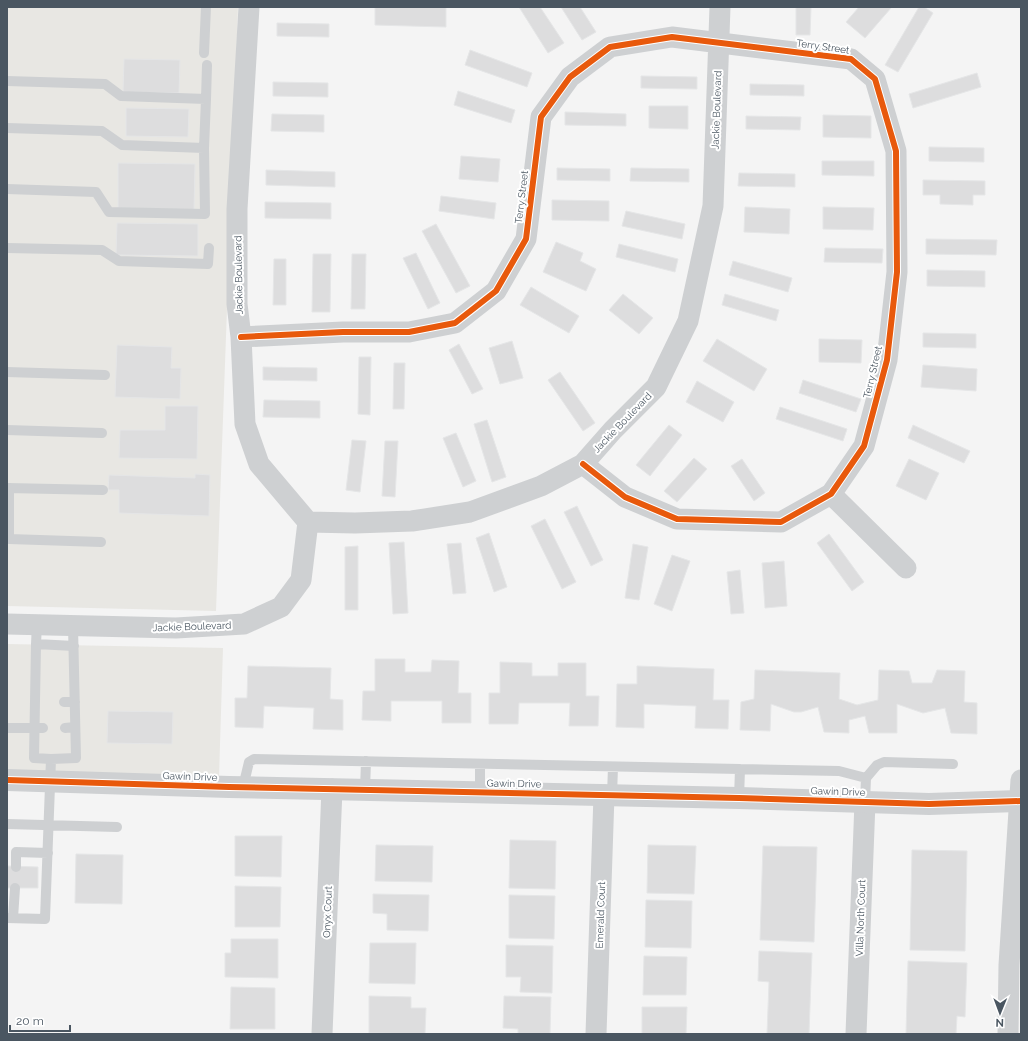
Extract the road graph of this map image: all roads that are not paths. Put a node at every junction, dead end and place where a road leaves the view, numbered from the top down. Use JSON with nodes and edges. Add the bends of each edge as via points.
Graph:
{"nodes":[{"id":1,"x":206,"y":7,"type":"edge"},
{"id":2,"x":249,"y":7,"type":"edge"},
{"id":3,"x":720,"y":7,"type":"edge"},
{"id":4,"x":718,"y":42,"type":"junction"},
{"id":5,"x":204,"y":53,"type":"dead end"},
{"id":6,"x":207,"y":65,"type":"dead end"},
{"id":7,"x":7,"y":81,"type":"edge"},
{"id":8,"x":206,"y":99,"type":"junction"},
{"id":9,"x":7,"y":128,"type":"edge"},
{"id":10,"x":204,"y":148,"type":"junction"},
{"id":11,"x":7,"y":189,"type":"edge"},
{"id":12,"x":7,"y":248,"type":"edge"},
{"id":13,"x":209,"y":248,"type":"dead end"},
{"id":14,"x":241,"y":337,"type":"junction"},
{"id":15,"x":7,"y":372,"type":"edge"},
{"id":16,"x":105,"y":375,"type":"dead end"},
{"id":17,"x":7,"y":430,"type":"edge"},
{"id":18,"x":102,"y":433,"type":"dead end"},
{"id":19,"x":583,"y":464,"type":"junction"},
{"id":20,"x":8,"y":488,"type":"edge"},
{"id":21,"x":103,"y":490,"type":"dead end"},
{"id":22,"x":830,"y":494,"type":"junction"},
{"id":23,"x":308,"y":522,"type":"junction"},
{"id":24,"x":101,"y":542,"type":"dead end"},
{"id":25,"x":906,"y":568,"type":"dead end"},
{"id":26,"x":7,"y":624,"type":"edge"},
{"id":27,"x":73,"y":626,"type":"junction"},
{"id":28,"x":37,"y":634,"type":"junction"},
{"id":29,"x":74,"y":646,"type":"junction"},
{"id":30,"x":64,"y":702,"type":"dead end"},
{"id":31,"x":75,"y":702,"type":"junction"},
{"id":32,"x":7,"y":728,"type":"edge"},
{"id":33,"x":39,"y":729,"type":"junction"},
{"id":34,"x":51,"y":759,"type":"junction"},
{"id":35,"x":366,"y":761,"type":"junction"},
{"id":36,"x":480,"y":764,"type":"junction"},
{"id":37,"x":953,"y":764,"type":"dead end"},
{"id":38,"x":612,"y":767,"type":"junction"},
{"id":39,"x":740,"y":769,"type":"junction"},
{"id":40,"x":866,"y":778,"type":"junction"},
{"id":41,"x":7,"y":780,"type":"edge"},
{"id":42,"x":50,"y":781,"type":"junction"},
{"id":43,"x":242,"y":787,"type":"junction"},
{"id":44,"x":332,"y":789,"type":"junction"},
{"id":45,"x":365,"y":790,"type":"junction"},
{"id":46,"x":480,"y":792,"type":"junction"},
{"id":47,"x":1021,"y":794,"type":"edge"},
{"id":48,"x":608,"y":795,"type":"junction"},
{"id":49,"x":739,"y":798,"type":"junction"},
{"id":50,"x":865,"y":802,"type":"junction"},
{"id":51,"x":7,"y":824,"type":"edge"},
{"id":52,"x":49,"y":825,"type":"junction"},
{"id":53,"x":117,"y":827,"type":"dead end"},
{"id":54,"x":11,"y":852,"type":"edge"},
{"id":55,"x":48,"y":853,"type":"junction"},
{"id":56,"x":16,"y":867,"type":"dead end"},
{"id":57,"x":15,"y":888,"type":"dead end"},
{"id":58,"x":10,"y":918,"type":"edge"},
{"id":59,"x":322,"y":1034,"type":"edge"},
{"id":60,"x":596,"y":1034,"type":"edge"},
{"id":61,"x":856,"y":1034,"type":"edge"},
{"id":62,"x":1008,"y":1034,"type":"edge"}],
"edges":[{"from":1,"to":5,"type":"lane"},
{"from":2,"to":14,"type":"street","name":"Jackie Boulevard","via":[[237,209],[237,304]]},
{"from":3,"to":4,"type":"street","name":"Jackie Boulevard"},
{"from":4,"to":14,"type":"street","name":"Terry Street","via":[[672,36],[610,47],[570,77],[541,117],[526,239],[496,291],[455,323],[409,332]]},
{"from":4,"to":19,"type":"street","name":"Jackie Boulevard","via":[[713,206],[688,321],[656,387]]},
{"from":4,"to":22,"type":"street","name":"Terry Street","via":[[851,59],[875,79],[896,150],[897,272],[888,360],[864,446]]},
{"from":6,"to":8,"type":"lane"},
{"from":7,"to":8,"type":"lane","via":[[105,84],[121,96]]},
{"from":8,"to":10,"type":"lane"},
{"from":9,"to":10,"type":"lane","via":[[102,131],[122,145]]},
{"from":10,"to":11,"type":"lane","via":[[205,214],[109,212],[96,192]]},
{"from":12,"to":13,"type":"lane","via":[[102,250],[120,261],[208,264]]},
{"from":14,"to":23,"type":"street","name":"Jackie Boulevard","via":[[245,424],[259,464]]},
{"from":15,"to":16,"type":"lane"},
{"from":17,"to":18,"type":"lane"},
{"from":19,"to":22,"type":"street","name":"Terry Street","via":[[625,497],[677,519],[781,522]]},
{"from":19,"to":23,"type":"street","name":"Jackie Boulevard","via":[[542,486],[470,512],[412,521]]},
{"from":20,"to":21,"type":"lane"},
{"from":20,"to":24,"type":"lane","via":[[9,539]]},
{"from":22,"to":25,"type":"street"},
{"from":23,"to":27,"type":"street","name":"Jackie Boulevard","via":[[301,580],[281,607],[244,624],[176,628]]},
{"from":26,"to":28,"type":"street","name":"Jackie Boulevard"},
{"from":27,"to":28,"type":"street","name":"Jackie Boulevard"},
{"from":27,"to":29,"type":"lane"},
{"from":28,"to":29,"type":"lane"},
{"from":28,"to":33,"type":"lane","via":[[40,674]]},
{"from":29,"to":31,"type":"lane","via":[[70,673]]},
{"from":30,"to":31,"type":"lane"},
{"from":31,"to":34,"type":"lane","via":[[70,728],[76,758]]},
{"from":32,"to":33,"type":"lane"},
{"from":33,"to":34,"type":"lane","via":[[34,758]]},
{"from":34,"to":42,"type":"lane"},
{"from":35,"to":36,"type":"lane"},
{"from":35,"to":43,"type":"lane","via":[[254,759],[249,762]]},
{"from":35,"to":45,"type":"lane"},
{"from":36,"to":38,"type":"lane"},
{"from":36,"to":46,"type":"lane"},
{"from":37,"to":40,"type":"lane","via":[[884,762],[877,765]]},
{"from":38,"to":39,"type":"lane"},
{"from":38,"to":48,"type":"lane"},
{"from":39,"to":40,"type":"lane","via":[[839,771]]},
{"from":39,"to":49,"type":"lane"},
{"from":40,"to":50,"type":"lane"},
{"from":41,"to":42,"type":"street","name":"Gawin Drive"},
{"from":42,"to":43,"type":"street","name":"Gawin Drive"},
{"from":42,"to":52,"type":"lane"},
{"from":43,"to":44,"type":"street","name":"Gawin Drive"},
{"from":44,"to":45,"type":"street","name":"Gawin Drive"},
{"from":44,"to":59,"type":"street","name":"Onyx Court"},
{"from":45,"to":46,"type":"street","name":"Gawin Drive"},
{"from":46,"to":48,"type":"street","name":"Gawin Drive"},
{"from":47,"to":50,"type":"street","name":"Gawin Drive","via":[[929,804]]},
{"from":47,"to":62,"type":"street","via":[[1009,965]]},
{"from":48,"to":49,"type":"street","name":"Gawin Drive"},
{"from":48,"to":60,"type":"street","name":"Emerald Court"},
{"from":49,"to":50,"type":"street","name":"Gawin Drive"},
{"from":50,"to":61,"type":"street","name":"Villa North Court"},
{"from":51,"to":52,"type":"lane"},
{"from":52,"to":53,"type":"lane"},
{"from":52,"to":55,"type":"lane"},
{"from":54,"to":55,"type":"lane"},
{"from":54,"to":56,"type":"lane"},
{"from":55,"to":58,"type":"lane","via":[[45,919]]},
{"from":57,"to":58,"type":"lane"}]}
